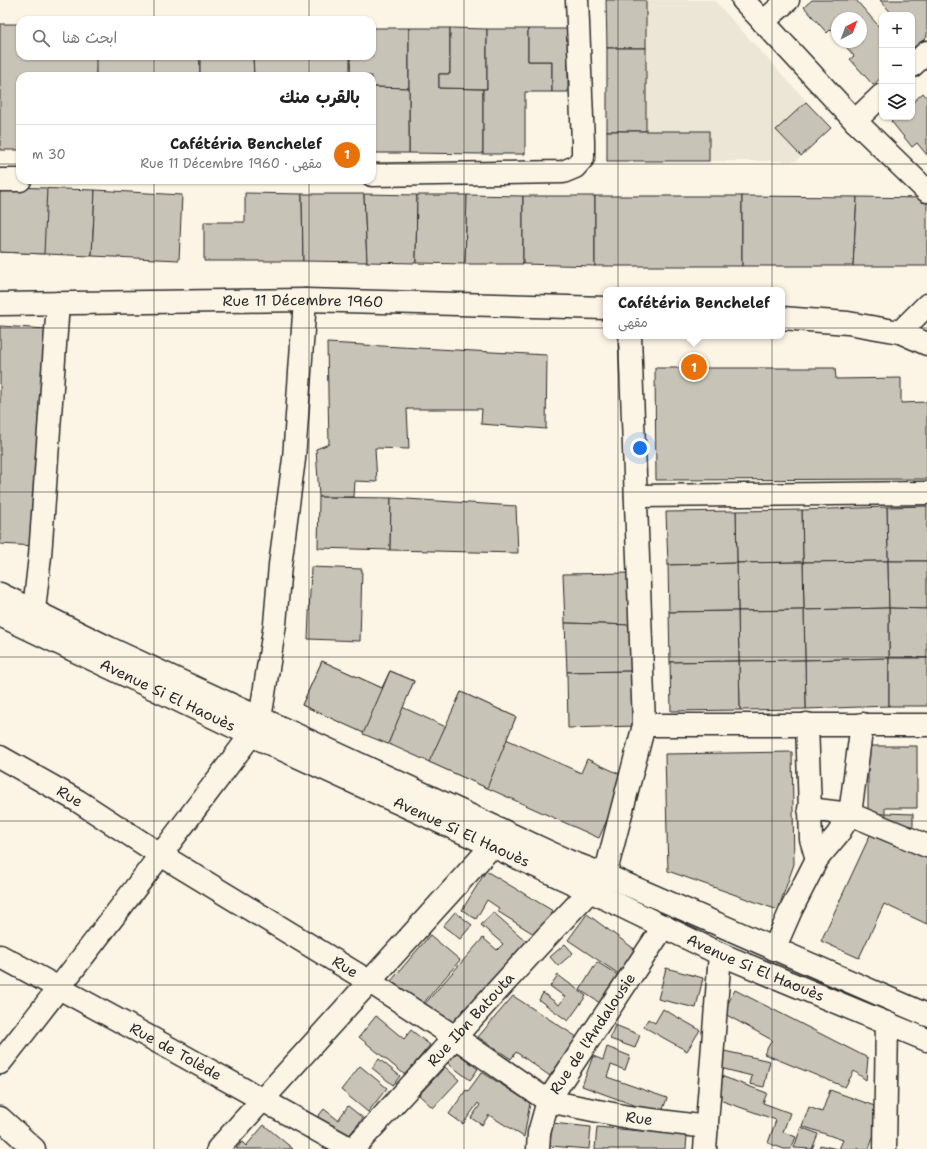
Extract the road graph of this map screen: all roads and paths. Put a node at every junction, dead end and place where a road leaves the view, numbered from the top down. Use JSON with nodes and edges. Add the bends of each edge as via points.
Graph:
{"nodes":[{"id":1,"x":577,"y":0,"type":"edge"},
{"id":2,"x":743,"y":0,"type":"edge"},
{"id":3,"x":788,"y":0,"type":"edge"},
{"id":4,"x":763,"y":22,"type":"junction"},
{"id":5,"x":927,"y":52,"type":"edge"},
{"id":6,"x":915,"y":63,"type":"edge"},
{"id":7,"x":879,"y":98,"type":"edge"},
{"id":8,"x":855,"y":121,"type":"junction"},
{"id":9,"x":376,"y":175,"type":"edge"},
{"id":10,"x":0,"y":180,"type":"edge"},
{"id":11,"x":16,"y":180,"type":"edge"},
{"id":12,"x":927,"y":191,"type":"edge"},
{"id":13,"x":306,"y":300,"type":"junction"},
{"id":14,"x":58,"y":303,"type":"junction"},
{"id":15,"x":0,"y":304,"type":"edge"},
{"id":16,"x":927,"y":305,"type":"edge"},
{"id":17,"x":603,"y":308,"type":"edge"},
{"id":18,"x":785,"y":318,"type":"edge"},
{"id":19,"x":900,"y":332,"type":"junction"},
{"id":20,"x":630,"y":339,"type":"edge"},
{"id":21,"x":927,"y":344,"type":"edge"},
{"id":22,"x":927,"y":493,"type":"edge"},
{"id":23,"x":636,"y":496,"type":"junction"},
{"id":24,"x":0,"y":594,"type":"edge"},
{"id":25,"x":34,"y":610,"type":"junction"},
{"id":26,"x":0,"y":615,"type":"edge"},
{"id":27,"x":806,"y":724,"type":"junction"},
{"id":28,"x":862,"y":724,"type":"junction"},
{"id":29,"x":644,"y":725,"type":"junction"},
{"id":30,"x":927,"y":725,"type":"edge"},
{"id":31,"x":255,"y":727,"type":"junction"},
{"id":32,"x":0,"y":757,"type":"edge"},
{"id":33,"x":809,"y":809,"type":"junction"},
{"id":34,"x":850,"y":814,"type":"junction"},
{"id":35,"x":492,"y":846,"type":"junction"},
{"id":36,"x":927,"y":846,"type":"edge"},
{"id":37,"x":161,"y":855,"type":"junction"},
{"id":38,"x":817,"y":859,"type":"junction"},
{"id":39,"x":605,"y":875,"type":"junction"},
{"id":40,"x":590,"y":891,"type":"junction"},
{"id":41,"x":664,"y":926,"type":"junction"},
{"id":42,"x":774,"y":950,"type":"junction"},
{"id":43,"x":720,"y":954,"type":"junction"},
{"id":44,"x":0,"y":956,"type":"edge"},
{"id":45,"x":370,"y":982,"type":"junction"},
{"id":46,"x":60,"y":988,"type":"junction"},
{"id":47,"x":927,"y":1015,"type":"edge"},
{"id":48,"x":887,"y":1023,"type":"junction"},
{"id":49,"x":455,"y":1037,"type":"junction"},
{"id":50,"x":927,"y":1040,"type":"edge"},
{"id":51,"x":0,"y":1062,"type":"edge"},
{"id":52,"x":263,"y":1100,"type":"junction"},
{"id":53,"x":548,"y":1101,"type":"junction"},
{"id":54,"x":0,"y":1118,"type":"edge"},
{"id":55,"x":707,"y":1127,"type":"junction"},
{"id":56,"x":34,"y":1149,"type":"edge"},
{"id":57,"x":218,"y":1149,"type":"edge"},
{"id":58,"x":352,"y":1149,"type":"edge"},
{"id":59,"x":538,"y":1149,"type":"edge"},
{"id":60,"x":705,"y":1149,"type":"edge"},
{"id":61,"x":885,"y":1149,"type":"edge"}],
"edges":[{"from":1,"to":9,"type":"street","via":[[583,158],[574,167],[562,172]]},
{"from":2,"to":4,"type":"street"},
{"from":3,"to":4,"type":"street"},
{"from":4,"to":8,"type":"street"},
{"from":5,"to":6,"type":"street"},
{"from":7,"to":8,"type":"street"},
{"from":8,"to":12,"type":"street"},
{"from":10,"to":11,"type":"street"},
{"from":13,"to":14,"type":"street","name":"Rue 11 Décembre 1960"},
{"from":13,"to":17,"type":"street","name":"Rue 11 Décembre 1960"},
{"from":13,"to":31,"type":"street","via":[[294,460],[269,663]]},
{"from":14,"to":15,"type":"street","name":"Rue 11 Décembre 1960"},
{"from":14,"to":25,"type":"street"},
{"from":16,"to":19,"type":"street"},
{"from":18,"to":19,"type":"street","via":[[848,323]]},
{"from":19,"to":21,"type":"street"},
{"from":20,"to":23,"type":"street"},
{"from":22,"to":23,"type":"street"},
{"from":23,"to":29,"type":"street"},
{"from":24,"to":25,"type":"street","name":"Avenue Si El Haouès"},
{"from":25,"to":31,"type":"street","name":"Avenue Si El Haouès"},
{"from":26,"to":31,"type":"street","name":"Avenue Si El Haouès"},
{"from":27,"to":28,"type":"street"},
{"from":27,"to":29,"type":"street"},
{"from":27,"to":33,"type":"street"},
{"from":28,"to":30,"type":"street"},
{"from":28,"to":34,"type":"street"},
{"from":29,"to":39,"type":"street"},
{"from":31,"to":35,"type":"street","name":"Avenue Si El Haouès"},
{"from":31,"to":37,"type":"street"},
{"from":31,"to":39,"type":"street","name":"Avenue Si El Haouès"},
{"from":32,"to":37,"type":"street","name":"Rue","via":[[78,801]]},
{"from":33,"to":34,"type":"street"},
{"from":33,"to":38,"type":"street","via":[[811,839]]},
{"from":34,"to":36,"type":"street"},
{"from":34,"to":38,"type":"street","via":[[838,834]]},
{"from":35,"to":40,"type":"street","name":"Avenue Si El Haouès"},
{"from":35,"to":45,"type":"street"},
{"from":37,"to":45,"type":"street","name":"Rue"},
{"from":37,"to":46,"type":"street"},
{"from":38,"to":42,"type":"street"},
{"from":39,"to":40,"type":"street","name":"Rue Ibn Batouta"},
{"from":39,"to":42,"type":"street","name":"Avenue Si El Haouès"},
{"from":40,"to":41,"type":"street","name":"Avenue Si El Haouès"},
{"from":40,"to":49,"type":"street","name":"Rue Ibn Batouta"},
{"from":41,"to":43,"type":"street","name":"Avenue Si El Haouès"},
{"from":41,"to":53,"type":"street","name":"Rue de l'Andalousie"},
{"from":42,"to":47,"type":"street","name":"Avenue Si El Haouès"},
{"from":43,"to":48,"type":"street","name":"Avenue Si El Haouès"},
{"from":43,"to":55,"type":"street"},
{"from":44,"to":46,"type":"street","name":"Rue de Tolède"},
{"from":45,"to":49,"type":"street","name":"Rue"},
{"from":45,"to":52,"type":"street"},
{"from":46,"to":51,"type":"street"},
{"from":46,"to":52,"type":"street","name":"Rue de Tolède"},
{"from":48,"to":50,"type":"street","name":"Avenue Si El Haouès"},
{"from":48,"to":61,"type":"street"},
{"from":49,"to":53,"type":"street","name":"Rue"},
{"from":49,"to":58,"type":"street","name":"Rue Ibn Batouta"},
{"from":52,"to":57,"type":"street"},
{"from":52,"to":58,"type":"street","name":"Rue de Tolède"},
{"from":53,"to":55,"type":"street","name":"Rue","via":[[628,1117]]},
{"from":53,"to":59,"type":"street","name":"Rue de l'Andalousie","via":[[539,1133]]},
{"from":54,"to":56,"type":"street"},
{"from":55,"to":60,"type":"street"}]}
